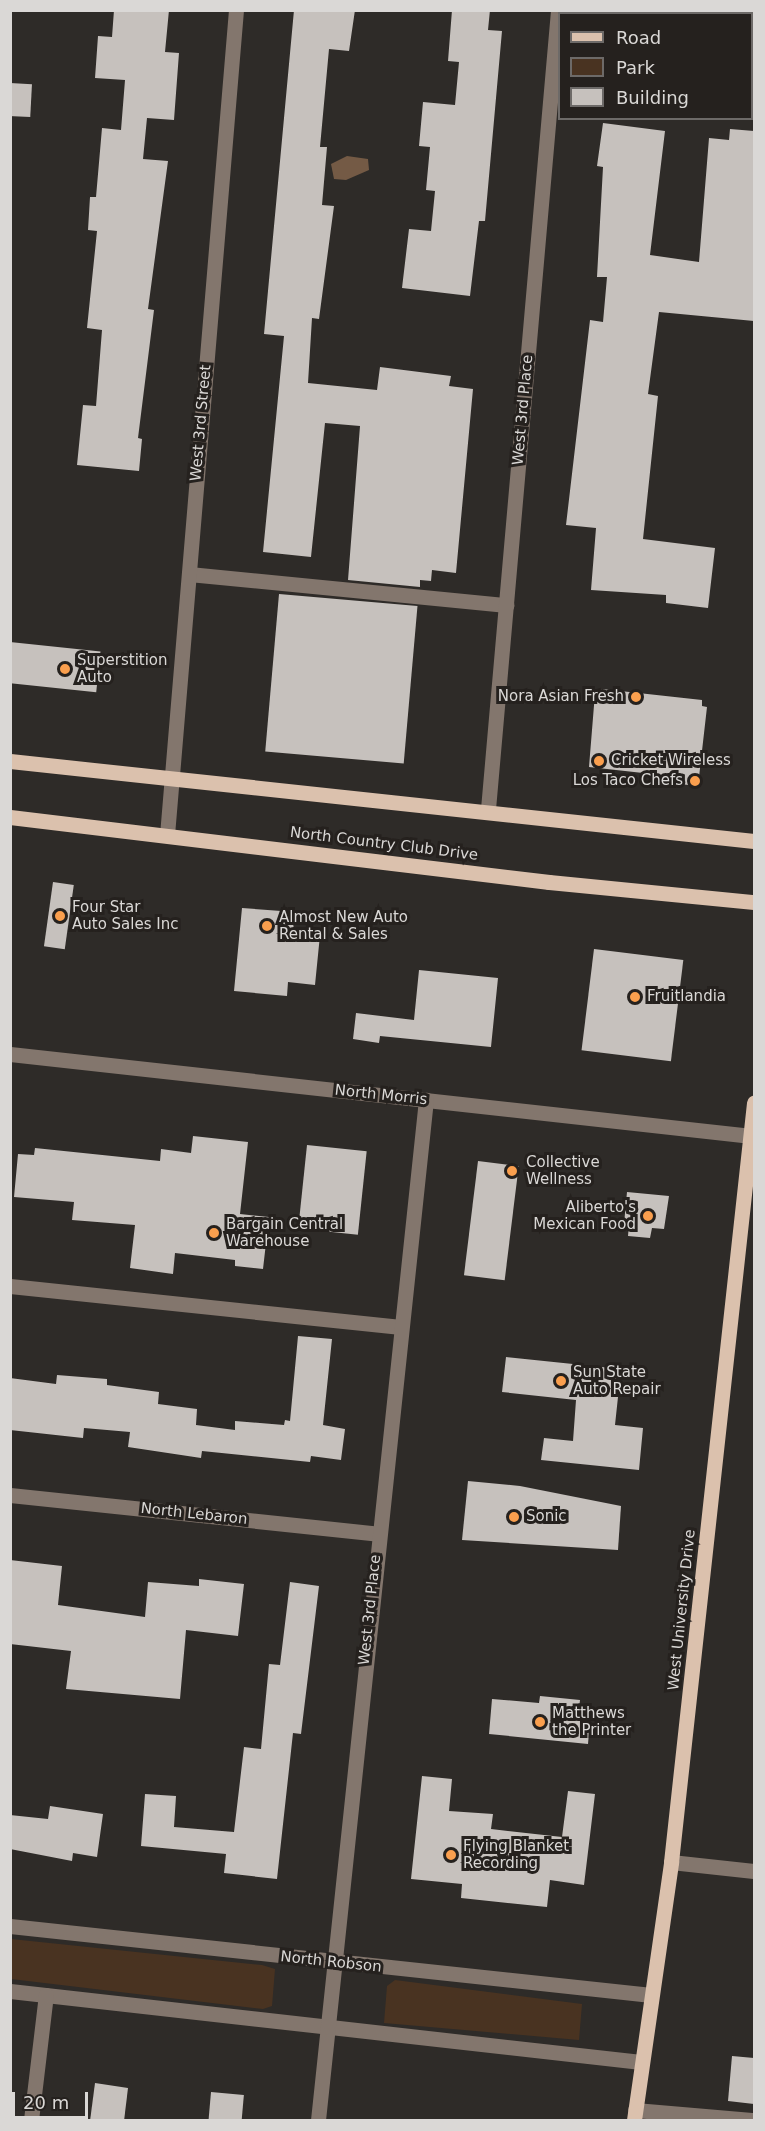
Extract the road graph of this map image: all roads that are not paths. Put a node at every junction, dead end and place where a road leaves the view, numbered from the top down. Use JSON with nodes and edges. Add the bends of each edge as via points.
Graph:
{"nodes":[{"id":1,"x":236,"y":10,"type":"edge"},
{"id":2,"x":558,"y":10,"type":"edge"},
{"id":3,"x":189,"y":574,"type":"junction"},
{"id":4,"x":506,"y":605,"type":"junction"},
{"id":5,"x":10,"y":761,"type":"edge"},
{"id":6,"x":171,"y":777,"type":"junction"},
{"id":7,"x":488,"y":809,"type":"junction"},
{"id":8,"x":10,"y":817,"type":"edge"},
{"id":9,"x":167,"y":835,"type":"junction"},
{"id":10,"x":754,"y":841,"type":"edge"},
{"id":11,"x":754,"y":902,"type":"edge"},
{"id":12,"x":10,"y":1054,"type":"edge"},
{"id":13,"x":426,"y":1100,"type":"junction"},
{"id":14,"x":754,"y":1103,"type":"edge"},
{"id":15,"x":751,"y":1136,"type":"junction"},
{"id":16,"x":10,"y":1286,"type":"edge"},
{"id":17,"x":401,"y":1327,"type":"junction"},
{"id":18,"x":10,"y":1495,"type":"edge"},
{"id":19,"x":378,"y":1534,"type":"junction"},
{"id":20,"x":671,"y":1862,"type":"junction"},
{"id":21,"x":754,"y":1871,"type":"edge"},
{"id":22,"x":10,"y":1926,"type":"edge"},
{"id":23,"x":336,"y":1963,"type":"junction"},
{"id":24,"x":10,"y":1991,"type":"edge"},
{"id":25,"x":46,"y":1995,"type":"junction"},
{"id":26,"x":651,"y":1995,"type":"junction"},
{"id":27,"x":328,"y":2027,"type":"junction"},
{"id":28,"x":641,"y":2062,"type":"junction"},
{"id":29,"x":634,"y":2115,"type":"edge"},
{"id":30,"x":31,"y":2121,"type":"edge"},
{"id":31,"x":318,"y":2121,"type":"edge"},
{"id":32,"x":752,"y":2121,"type":"edge"}],
"edges":[{"from":1,"to":3,"type":"street","name":"West 3rd Street"},
{"from":2,"to":4,"type":"street","name":"West 3rd Place"},
{"from":3,"to":4,"type":"street"},
{"from":3,"to":6,"type":"street","name":"West 3rd Street"},
{"from":4,"to":7,"type":"street","name":"West 3rd Place"},
{"from":5,"to":6,"type":"main road"},
{"from":6,"to":7,"type":"main road"},
{"from":6,"to":9,"type":"street","name":"West 3rd Street"},
{"from":7,"to":10,"type":"main road"},
{"from":8,"to":9,"type":"main road","name":"North Country Club Drive"},
{"from":9,"to":11,"type":"main road","name":"North Country Club Drive","via":[[549,882]]},
{"from":12,"to":13,"type":"street","name":"North Morris"},
{"from":13,"to":15,"type":"street","name":"North Morris"},
{"from":13,"to":17,"type":"street","name":"West 3rd Place"},
{"from":14,"to":15,"type":"main road","name":"West University Drive"},
{"from":15,"to":20,"type":"main road","name":"West University Drive"},
{"from":16,"to":17,"type":"street"},
{"from":17,"to":19,"type":"street","name":"West 3rd Place"},
{"from":18,"to":19,"type":"street","name":"North Lebaron"},
{"from":19,"to":23,"type":"street","name":"West 3rd Place"},
{"from":20,"to":21,"type":"street"},
{"from":20,"to":26,"type":"main road","name":"West University Drive"},
{"from":22,"to":23,"type":"street","name":"North Robson"},
{"from":23,"to":26,"type":"street","name":"North Robson"},
{"from":23,"to":27,"type":"street","name":"West 3rd Place"},
{"from":24,"to":25,"type":"street"},
{"from":25,"to":27,"type":"street"},
{"from":25,"to":30,"type":"street"},
{"from":26,"to":28,"type":"main road","name":"West University Drive"},
{"from":27,"to":28,"type":"street"},
{"from":27,"to":31,"type":"street","name":"West 3rd Place"},
{"from":28,"to":29,"type":"main road","name":"West University Drive"},
{"from":29,"to":32,"type":"street"}]}
